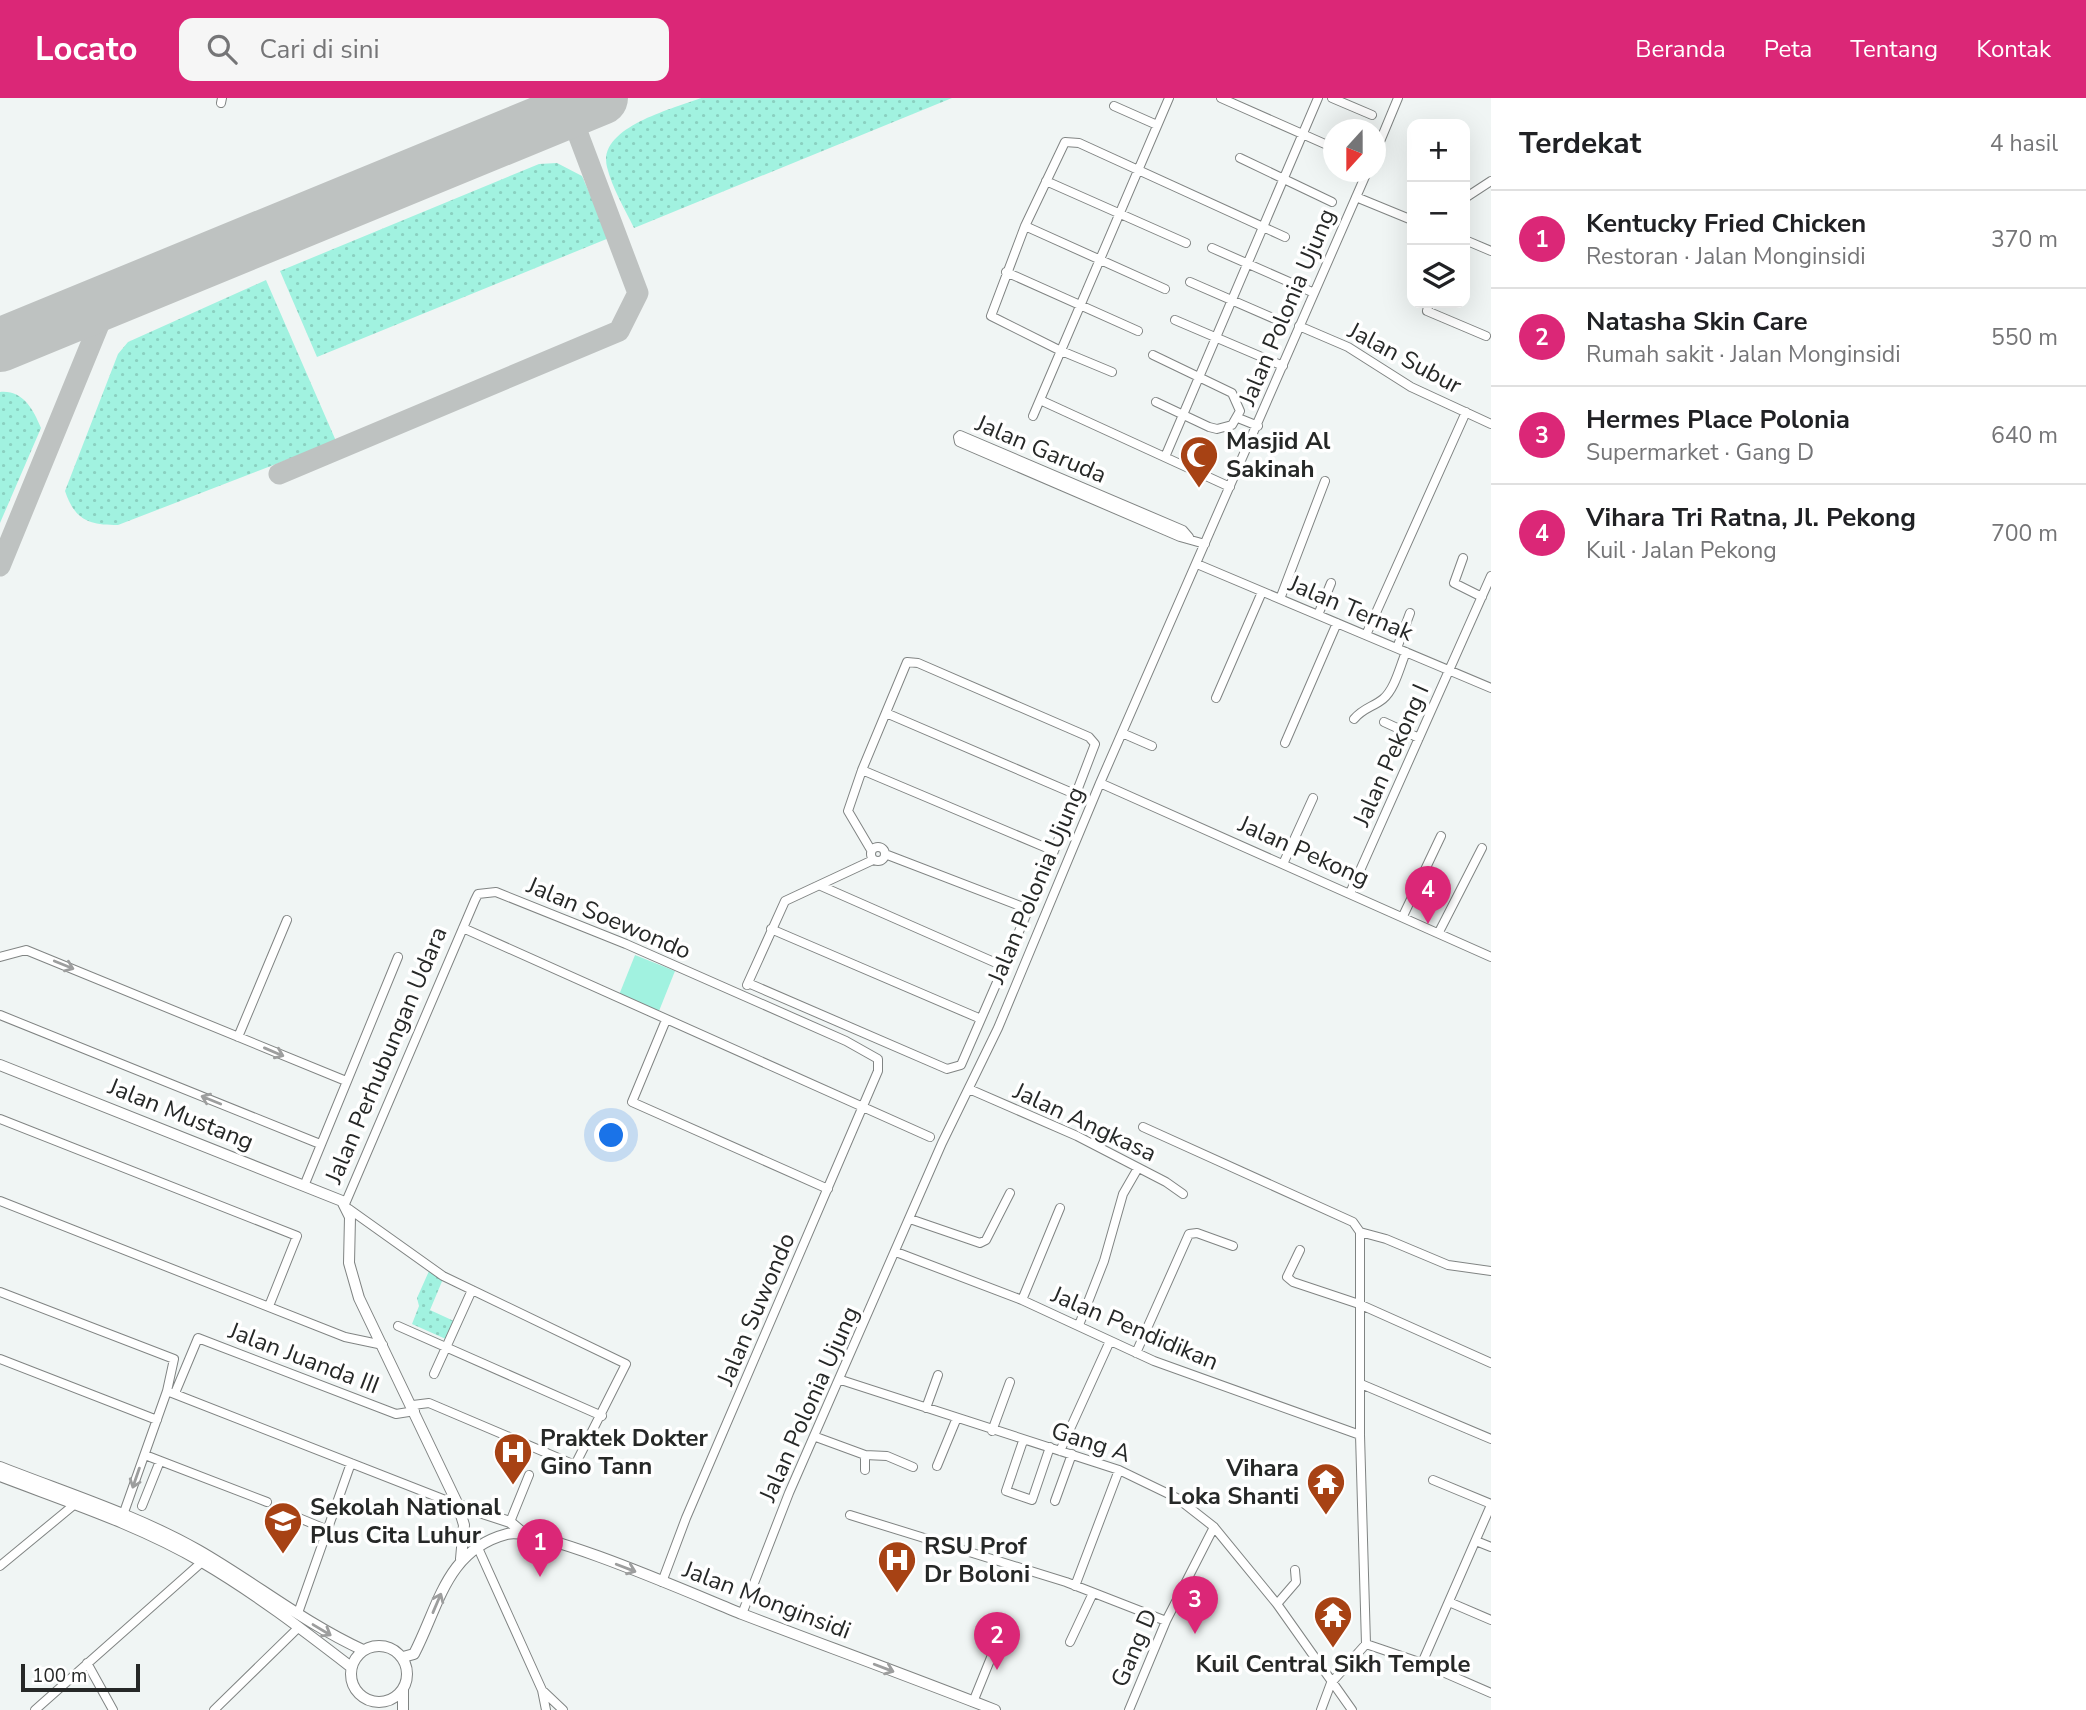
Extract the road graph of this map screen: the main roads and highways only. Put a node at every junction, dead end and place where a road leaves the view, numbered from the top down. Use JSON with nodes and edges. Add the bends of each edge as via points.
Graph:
{"nodes":[{"id":1,"x":0,"y":1065,"type":"edge"},
{"id":2,"x":347,"y":1207,"type":"joint"},
{"id":3,"x":0,"y":1467,"type":"edge"},
{"id":4,"x":0,"y":1475,"type":"edge"},
{"id":5,"x":458,"y":1505,"type":"junction"},
{"id":6,"x":523,"y":1533,"type":"junction"},
{"id":7,"x":461,"y":1559,"type":"junction"},
{"id":8,"x":363,"y":1650,"type":"junction"},
{"id":9,"x":403,"y":1657,"type":"junction"},
{"id":10,"x":351,"y":1667,"type":"junction"},
{"id":11,"x":403,"y":1689,"type":"junction"},
{"id":12,"x":371,"y":1701,"type":"junction"},
{"id":13,"x":379,"y":1710,"type":"edge"},
{"id":14,"x":403,"y":1710,"type":"edge"},
{"id":15,"x":995,"y":1710,"type":"edge"}],
"edges":[{"from":1,"to":2,"type":"main road","name":"Jalan Mustang"},
{"from":2,"to":5,"type":"main road","name":"Jalan Perhubungan Udara","via":[[351,1271],[359,1298]]},
{"from":3,"to":8,"type":"main road","one_way":true,"via":[[198,1550],[323,1632]]},
{"from":4,"to":10,"type":"main road","via":[[143,1532],[202,1562]]},
{"from":5,"to":6,"type":"main road","name":"Jalan Monginsidi","via":[[510,1522]]},
{"from":5,"to":7,"type":"main road","name":"Jalan Perhubungan Udara","via":[[464,1525]]},
{"from":6,"to":7,"type":"main road","via":[[509,1534]]},
{"from":6,"to":15,"type":"main road","name":"Jalan Monginsidi","one_way":true},
{"from":9,"to":7,"type":"main road","one_way":true,"via":[[414,1654]]},
{"from":8,"to":9,"type":"main road","via":[[380,1645]]},
{"from":8,"to":10,"type":"main road"},
{"from":9,"to":11,"type":"main road","via":[[408,1670]]},
{"from":10,"to":12,"type":"main road","via":[[357,1691]]},
{"from":11,"to":12,"type":"main road","via":[[395,1698]]},
{"from":11,"to":14,"type":"main road"},
{"from":12,"to":13,"type":"main road"}]}
